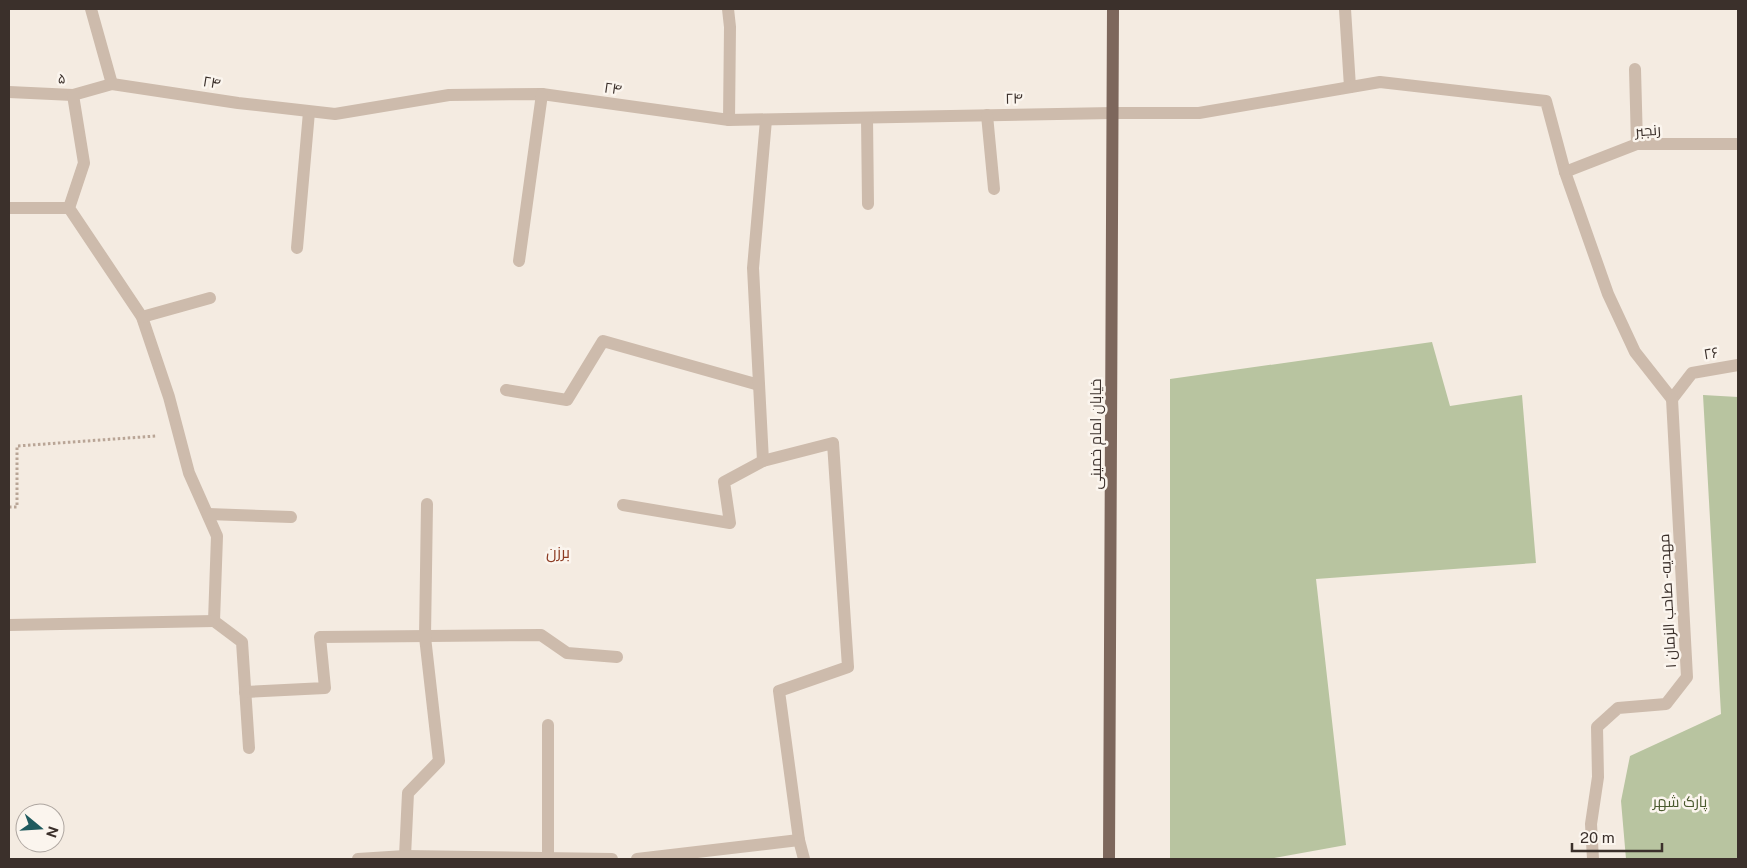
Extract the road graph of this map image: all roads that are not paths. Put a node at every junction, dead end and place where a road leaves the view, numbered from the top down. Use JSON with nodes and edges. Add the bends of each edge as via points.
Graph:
{"nodes":[{"id":1,"x":91,"y":9,"type":"edge"},
{"id":2,"x":728,"y":9,"type":"edge"},
{"id":3,"x":1113,"y":9,"type":"edge"},
{"id":4,"x":1344,"y":9,"type":"edge"},
{"id":5,"x":1635,"y":69,"type":"dead end"},
{"id":6,"x":112,"y":84,"type":"junction"},
{"id":7,"x":1350,"y":87,"type":"junction"},
{"id":8,"x":9,"y":92,"type":"edge"},
{"id":9,"x":542,"y":94,"type":"junction"},
{"id":10,"x":73,"y":95,"type":"junction"},
{"id":11,"x":309,"y":112,"type":"junction"},
{"id":12,"x":1112,"y":112,"type":"junction"},
{"id":13,"x":987,"y":115,"type":"junction"},
{"id":14,"x":867,"y":118,"type":"junction"},
{"id":15,"x":729,"y":120,"type":"junction"},
{"id":16,"x":766,"y":120,"type":"junction"},
{"id":17,"x":1637,"y":144,"type":"junction"},
{"id":18,"x":1738,"y":144,"type":"edge"},
{"id":19,"x":1565,"y":172,"type":"junction"},
{"id":20,"x":994,"y":189,"type":"dead end"},
{"id":21,"x":868,"y":204,"type":"dead end"},
{"id":22,"x":9,"y":208,"type":"edge"},
{"id":23,"x":70,"y":208,"type":"junction"},
{"id":24,"x":297,"y":248,"type":"dead end"},
{"id":25,"x":520,"y":261,"type":"dead end"},
{"id":26,"x":210,"y":298,"type":"dead end"},
{"id":27,"x":142,"y":317,"type":"junction"},
{"id":28,"x":1738,"y":365,"type":"edge"},
{"id":29,"x":759,"y":385,"type":"junction"},
{"id":30,"x":506,"y":390,"type":"dead end"},
{"id":31,"x":1672,"y":399,"type":"junction"},
{"id":32,"x":763,"y":460,"type":"junction"},
{"id":33,"x":427,"y":504,"type":"dead end"},
{"id":34,"x":624,"y":506,"type":"dead end"},
{"id":35,"x":208,"y":514,"type":"junction"},
{"id":36,"x":291,"y":517,"type":"dead end"},
{"id":37,"x":214,"y":621,"type":"junction"},
{"id":38,"x":9,"y":625,"type":"edge"},
{"id":39,"x":426,"y":636,"type":"junction"},
{"id":40,"x":617,"y":657,"type":"dead end"},
{"id":41,"x":245,"y":692,"type":"junction"},
{"id":42,"x":548,"y":725,"type":"dead end"},
{"id":43,"x":249,"y":748,"type":"dead end"},
{"id":44,"x":799,"y":840,"type":"junction"},
{"id":45,"x":405,"y":856,"type":"junction"},
{"id":46,"x":516,"y":858,"type":"edge"},
{"id":47,"x":548,"y":858,"type":"junction"},
{"id":48,"x":358,"y":859,"type":"edge"},
{"id":49,"x":612,"y":859,"type":"edge"},
{"id":50,"x":637,"y":859,"type":"edge"},
{"id":51,"x":804,"y":859,"type":"edge"},
{"id":52,"x":1109,"y":859,"type":"edge"},
{"id":53,"x":1593,"y":859,"type":"edge"}],
"edges":[{"from":1,"to":6,"type":"street"},
{"from":2,"to":15,"type":"street"},
{"from":3,"to":12,"type":"main road","name":"خیابان امام خمینی"},
{"from":4,"to":7,"type":"street"},
{"from":5,"to":17,"type":"street"},
{"from":6,"to":10,"type":"street","name":"۵"},
{"from":6,"to":11,"type":"street","name":"۲۴"},
{"from":7,"to":12,"type":"street","name":"۲۴","via":[[1199,112]]},
{"from":7,"to":19,"type":"street","name":"۲۴","via":[[1380,82],[1546,101]]},
{"from":8,"to":10,"type":"street","name":"۵"},
{"from":9,"to":11,"type":"street","name":"۲۴","via":[[449,95],[335,114]]},
{"from":9,"to":15,"type":"street","name":"۲۴"},
{"from":9,"to":25,"type":"street"},
{"from":10,"to":23,"type":"street","via":[[84,163]]},
{"from":11,"to":24,"type":"street"},
{"from":12,"to":13,"type":"street","name":"۲۴"},
{"from":12,"to":52,"type":"main road","name":"خیابان امام خمینی"},
{"from":13,"to":14,"type":"street","name":"۲۴"},
{"from":13,"to":20,"type":"street"},
{"from":14,"to":16,"type":"street","name":"۲۴"},
{"from":14,"to":21,"type":"street"},
{"from":15,"to":16,"type":"street","name":"۲۴"},
{"from":16,"to":29,"type":"street","via":[[753,268]]},
{"from":17,"to":18,"type":"street","name":"رنجبر"},
{"from":17,"to":19,"type":"street","name":"رنجبر"},
{"from":19,"to":31,"type":"street","via":[[1608,294],[1634,352]]},
{"from":22,"to":23,"type":"street"},
{"from":23,"to":27,"type":"street"},
{"from":26,"to":27,"type":"street"},
{"from":27,"to":35,"type":"street","via":[[170,397],[189,473]]},
{"from":28,"to":31,"type":"street","name":"۲۶","via":[[1692,373]]},
{"from":29,"to":30,"type":"street","via":[[603,340],[566,400]]},
{"from":29,"to":32,"type":"street"},
{"from":31,"to":53,"type":"street","name":"مهدیه - صاحب الزمان ۱","via":[[1687,677],[1666,704],[1618,708],[1597,727],[1598,777],[1591,824]]},
{"from":32,"to":34,"type":"street","via":[[724,482],[730,523]]},
{"from":32,"to":44,"type":"street","via":[[832,443],[848,667],[779,691]]},
{"from":33,"to":39,"type":"street"},
{"from":35,"to":36,"type":"street"},
{"from":35,"to":37,"type":"street","via":[[217,536]]},
{"from":37,"to":38,"type":"street"},
{"from":37,"to":41,"type":"street","via":[[242,642]]},
{"from":39,"to":40,"type":"street","via":[[541,635],[567,653]]},
{"from":39,"to":41,"type":"street","via":[[320,637],[326,688]]},
{"from":39,"to":45,"type":"street","via":[[439,762],[408,793]]},
{"from":41,"to":43,"type":"street"},
{"from":42,"to":47,"type":"street"},
{"from":44,"to":50,"type":"street"},
{"from":44,"to":51,"type":"street"},
{"from":45,"to":46,"type":"street"},
{"from":45,"to":48,"type":"street"},
{"from":46,"to":47,"type":"street"},
{"from":47,"to":49,"type":"street"}]}
